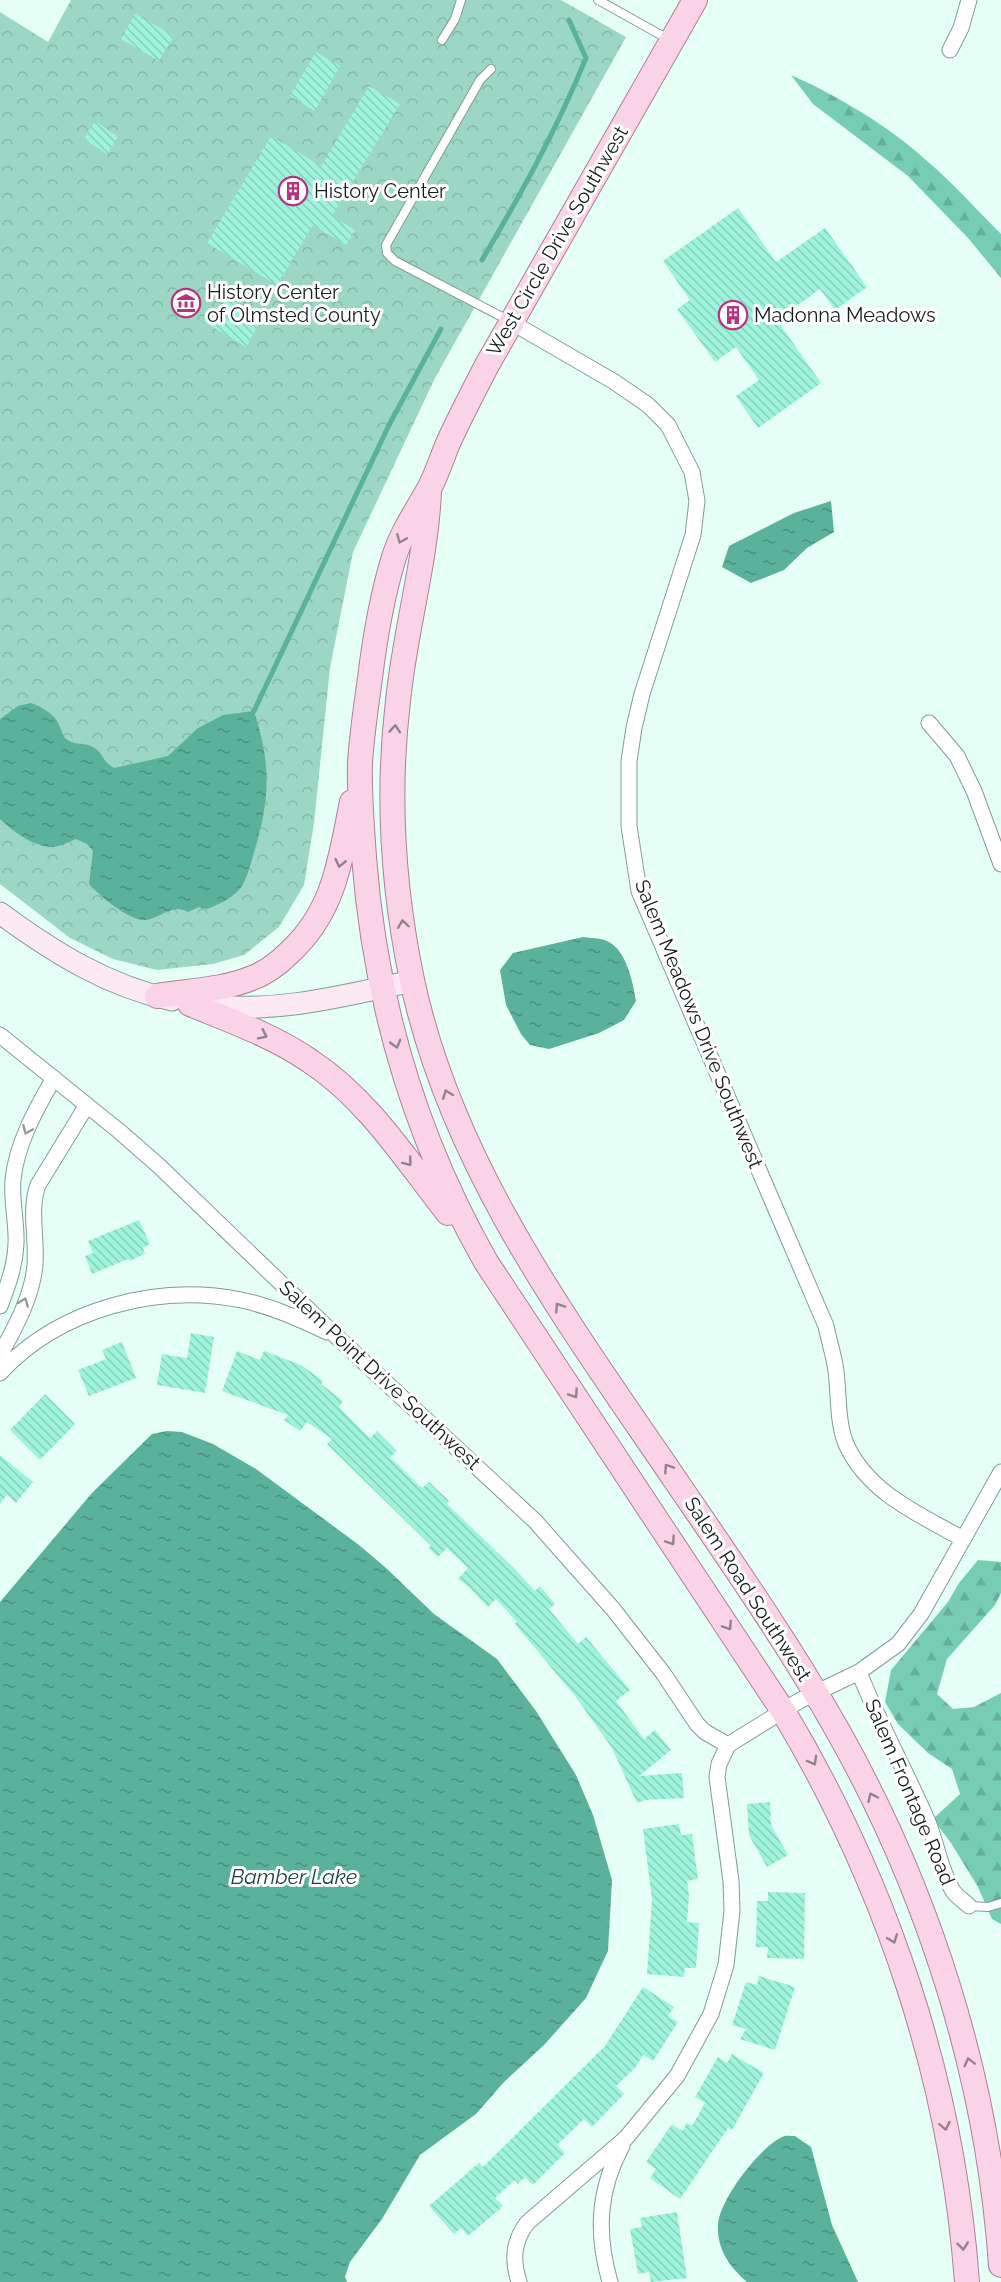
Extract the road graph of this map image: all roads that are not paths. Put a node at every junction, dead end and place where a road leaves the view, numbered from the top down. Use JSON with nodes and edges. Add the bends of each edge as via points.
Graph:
{"nodes":[{"id":1,"x":461,"y":0,"type":"edge"},
{"id":2,"x":598,"y":0,"type":"edge"},
{"id":3,"x":695,"y":0,"type":"edge"},
{"id":4,"x":969,"y":0,"type":"edge"},
{"id":5,"x":442,"y":40,"type":"dead end"},
{"id":6,"x":671,"y":40,"type":"junction"},
{"id":7,"x":950,"y":50,"type":"dead end"},
{"id":8,"x":491,"y":69,"type":"dead end"},
{"id":9,"x":511,"y":322,"type":"junction"},
{"id":10,"x":429,"y":488,"type":"junction"},
{"id":11,"x":930,"y":723,"type":"dead end"},
{"id":12,"x":360,"y":765,"type":"junction"},
{"id":13,"x":1001,"y":864,"type":"edge"},
{"id":14,"x":0,"y":913,"type":"edge"},
{"id":15,"x":412,"y":981,"type":"junction"},
{"id":16,"x":381,"y":988,"type":"junction"},
{"id":17,"x":157,"y":996,"type":"junction"},
{"id":18,"x":190,"y":1004,"type":"junction"},
{"id":19,"x":0,"y":1035,"type":"edge"},
{"id":20,"x":54,"y":1078,"type":"junction"},
{"id":21,"x":87,"y":1105,"type":"junction"},
{"id":22,"x":486,"y":1262,"type":"junction"},
{"id":23,"x":0,"y":1306,"type":"edge"},
{"id":24,"x":338,"y":1338,"type":"junction"},
{"id":25,"x":0,"y":1355,"type":"edge"},
{"id":26,"x":0,"y":1373,"type":"edge"},
{"id":27,"x":1001,"y":1472,"type":"edge"},
{"id":28,"x":963,"y":1539,"type":"junction"},
{"id":29,"x":859,"y":1672,"type":"junction"},
{"id":30,"x":799,"y":1702,"type":"junction"},
{"id":31,"x":729,"y":1744,"type":"junction"},
{"id":32,"x":1001,"y":1903,"type":"edge"},
{"id":33,"x":969,"y":1906,"type":"joint"},
{"id":34,"x":626,"y":2138,"type":"junction"},
{"id":35,"x":1001,"y":2265,"type":"edge"},
{"id":36,"x":519,"y":2282,"type":"edge"},
{"id":37,"x":610,"y":2282,"type":"edge"},
{"id":38,"x":967,"y":2282,"type":"edge"}],
"edges":[{"from":1,"to":5,"type":"lane","via":[[456,19]]},
{"from":2,"to":6,"type":"lane"},
{"from":3,"to":6,"type":"main road","name":"West Circle Drive Southwest"},
{"from":4,"to":7,"type":"street"},
{"from":6,"to":9,"type":"main road","name":"West Circle Drive Southwest"},
{"from":8,"to":9,"type":"lane","via":[[480,80],[386,245],[387,253],[395,261]]},
{"from":9,"to":10,"type":"main road","name":"West Circle Drive Southwest","via":[[461,415]]},
{"from":9,"to":28,"type":"street","name":"Salem Meadows Drive Southwest","via":[[648,405],[668,424],[692,472],[697,501],[693,535],[642,694],[629,761],[629,826],[639,891],[826,1326],[846,1442],[856,1461],[889,1497]]},
{"from":10,"to":12,"type":"main road","name":"West Circle Drive Southwest","one_way":true,"via":[[404,533],[389,574],[373,655]]},
{"from":15,"to":10,"type":"main road","name":"West Circle Drive Southwest","one_way":true,"via":[[397,877],[393,774],[397,705],[425,541]]},
{"from":11,"to":13,"type":"street","via":[[957,756]]},
{"from":12,"to":16,"type":"main road","name":"West Circle Drive Southwest","via":[[367,900]]},
{"from":12,"to":17,"type":"main road","one_way":true,"via":[[336,879],[322,914],[306,936],[272,967],[252,978]]},
{"from":14,"to":17,"type":"main road","via":[[90,971]]},
{"from":15,"to":16,"type":"main road"},
{"from":30,"to":15,"type":"main road","name":"Salem Road Southwest","one_way":true,"via":[[684,1491],[579,1338],[515,1236],[480,1171],[436,1067]]},
{"from":16,"to":18,"type":"main road","via":[[282,1007]]},
{"from":16,"to":22,"type":"main road","name":"Salem Road Southwest","one_way":true,"via":[[404,1074],[430,1149]]},
{"from":17,"to":18,"type":"main road"},
{"from":18,"to":22,"type":"main road","one_way":true,"via":[[287,1047],[333,1077],[378,1122]]},
{"from":19,"to":20,"type":"street","name":"Salem Point Drive Southwest"},
{"from":20,"to":21,"type":"street","name":"Salem Point Drive Southwest"},
{"from":20,"to":23,"type":"street","one_way":true,"via":[[33,1116],[16,1163],[12,1197],[15,1261]]},
{"from":21,"to":24,"type":"street","name":"Salem Point Drive Southwest","via":[[159,1166]]},
{"from":25,"to":21,"type":"street","one_way":true,"via":[[32,1283],[36,1240],[34,1194]]},
{"from":22,"to":30,"type":"main road","name":"Salem Road Southwest","one_way":true},
{"from":24,"to":26,"type":"street","via":[[283,1313],[240,1300],[163,1296],[106,1307],[59,1328]]},
{"from":24,"to":31,"type":"street","name":"Salem Point Drive Southwest","via":[[535,1521],[613,1609],[697,1724]]},
{"from":27,"to":28,"type":"street"},
{"from":28,"to":29,"type":"street","via":[[912,1627],[886,1654]]},
{"from":29,"to":30,"type":"street"},
{"from":29,"to":33,"type":"street","name":"Salem Frontage Road","via":[[932,1832],[954,1894]]},
{"from":30,"to":31,"type":"street"},
{"from":35,"to":30,"type":"main road","name":"Salem Road Southwest","one_way":true,"via":[[984,2132],[971,2072],[926,1922],[866,1783]]},
{"from":30,"to":38,"type":"main road","name":"Salem Road Southwest","one_way":true,"via":[[812,1759],[858,1854],[917,2007],[947,2134]]},
{"from":31,"to":34,"type":"street","via":[[717,1777],[732,1911],[726,1965],[711,2014],[689,2057],[665,2094]]},
{"from":32,"to":33,"type":"lane"},
{"from":34,"to":36,"type":"street","via":[[526,2223],[514,2257]]},
{"from":34,"to":37,"type":"street","via":[[614,2161],[600,2221]]}]}
